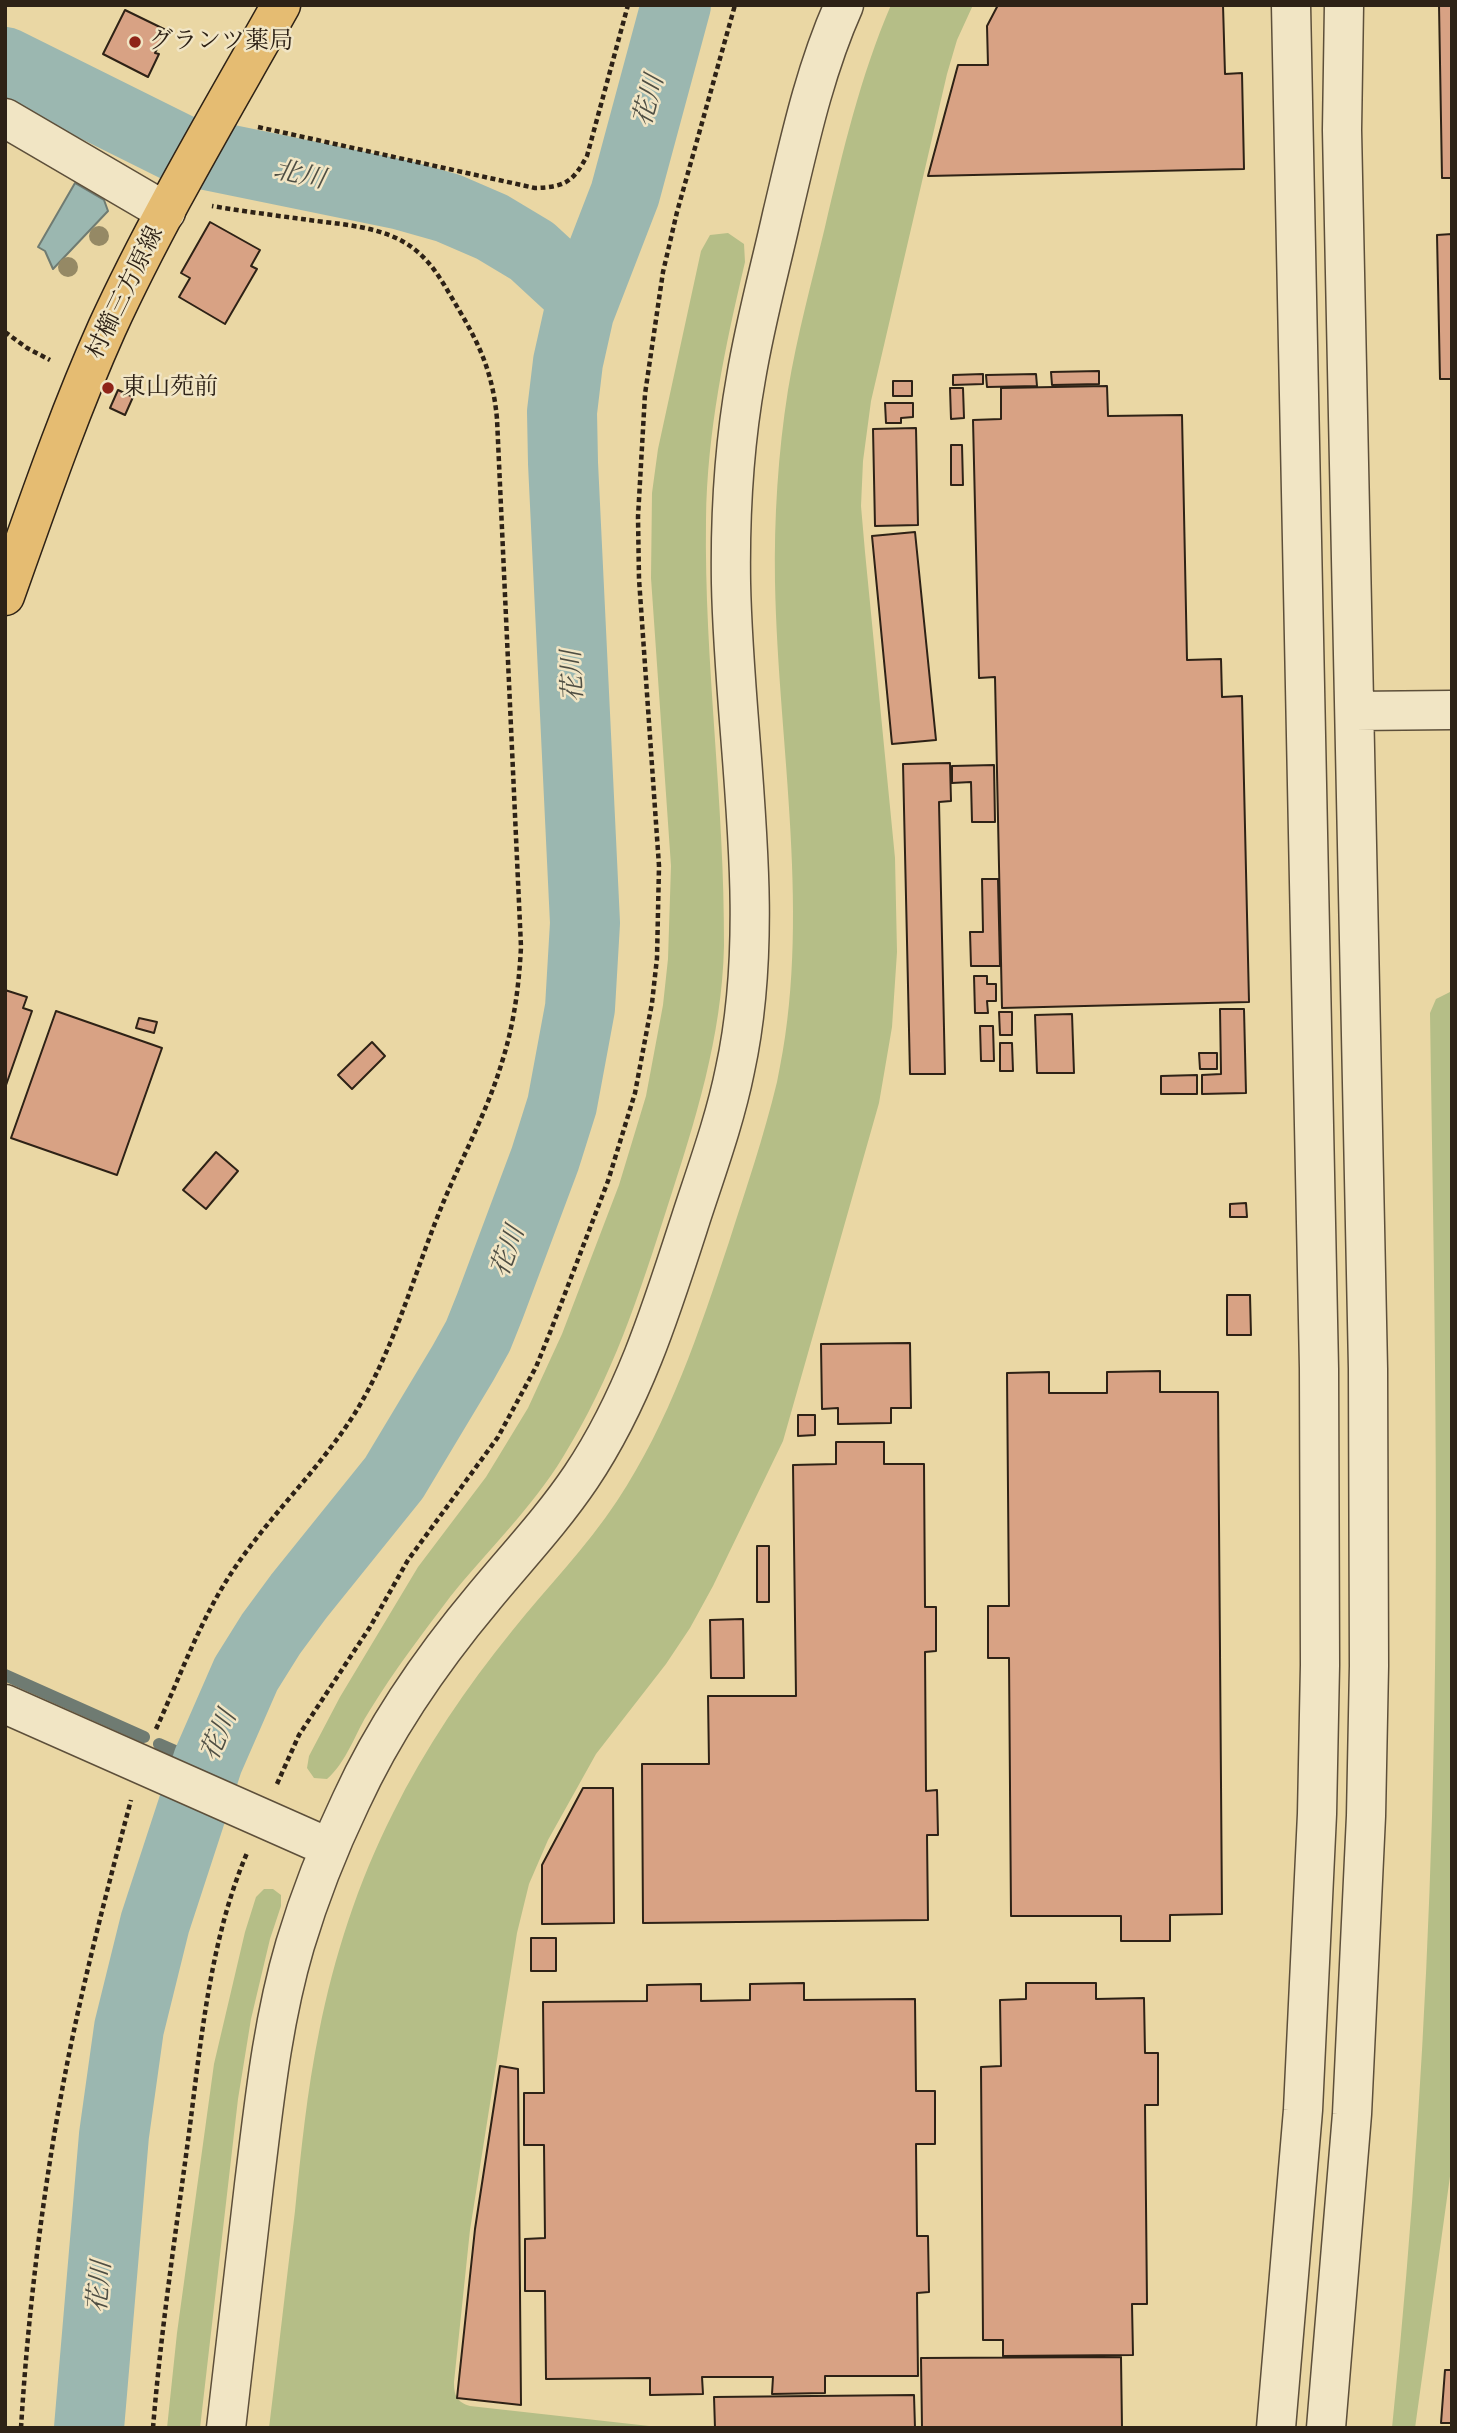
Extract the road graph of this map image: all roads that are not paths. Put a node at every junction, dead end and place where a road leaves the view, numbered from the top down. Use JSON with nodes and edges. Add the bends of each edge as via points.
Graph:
{"nodes":[{"id":1,"x":281,"y":5,"type":"edge"},
{"id":2,"x":844,"y":5,"type":"edge"},
{"id":3,"x":1290,"y":5,"type":"edge"},
{"id":4,"x":1344,"y":5,"type":"edge"},
{"id":5,"x":5,"y":118,"type":"edge"},
{"id":6,"x":173,"y":197,"type":"junction"},
{"id":7,"x":5,"y":596,"type":"edge"},
{"id":8,"x":1452,"y":710,"type":"edge"},
{"id":9,"x":1355,"y":711,"type":"junction"},
{"id":10,"x":5,"y":1704,"type":"edge"},
{"id":11,"x":330,"y":1848,"type":"junction"},
{"id":12,"x":226,"y":2428,"type":"edge"},
{"id":13,"x":1276,"y":2428,"type":"edge"},
{"id":14,"x":1326,"y":2428,"type":"edge"}],
"edges":[{"from":1,"to":6,"type":"main road","name":"村櫛三方原線"},
{"from":2,"to":11,"type":"street","via":[[803,129],[754,340],[737,448],[731,586],[750,948],[735,1070],[720,1130],[658,1321],[611,1426],[549,1522],[434,1660],[390,1727]]},
{"from":3,"to":13,"type":"street","via":[[1319,1354],[1320,1652],[1303,2110]]},
{"from":4,"to":9,"type":"street"},
{"from":5,"to":6,"type":"street"},
{"from":6,"to":7,"type":"main road","name":"村櫛三方原線","via":[[86,377]]},
{"from":8,"to":9,"type":"street"},
{"from":9,"to":14,"type":"street","via":[[1368,1354],[1369,1679],[1352,2114]]},
{"from":10,"to":11,"type":"street"},
{"from":11,"to":12,"type":"street","via":[[295,1946],[276,2024]]}]}
